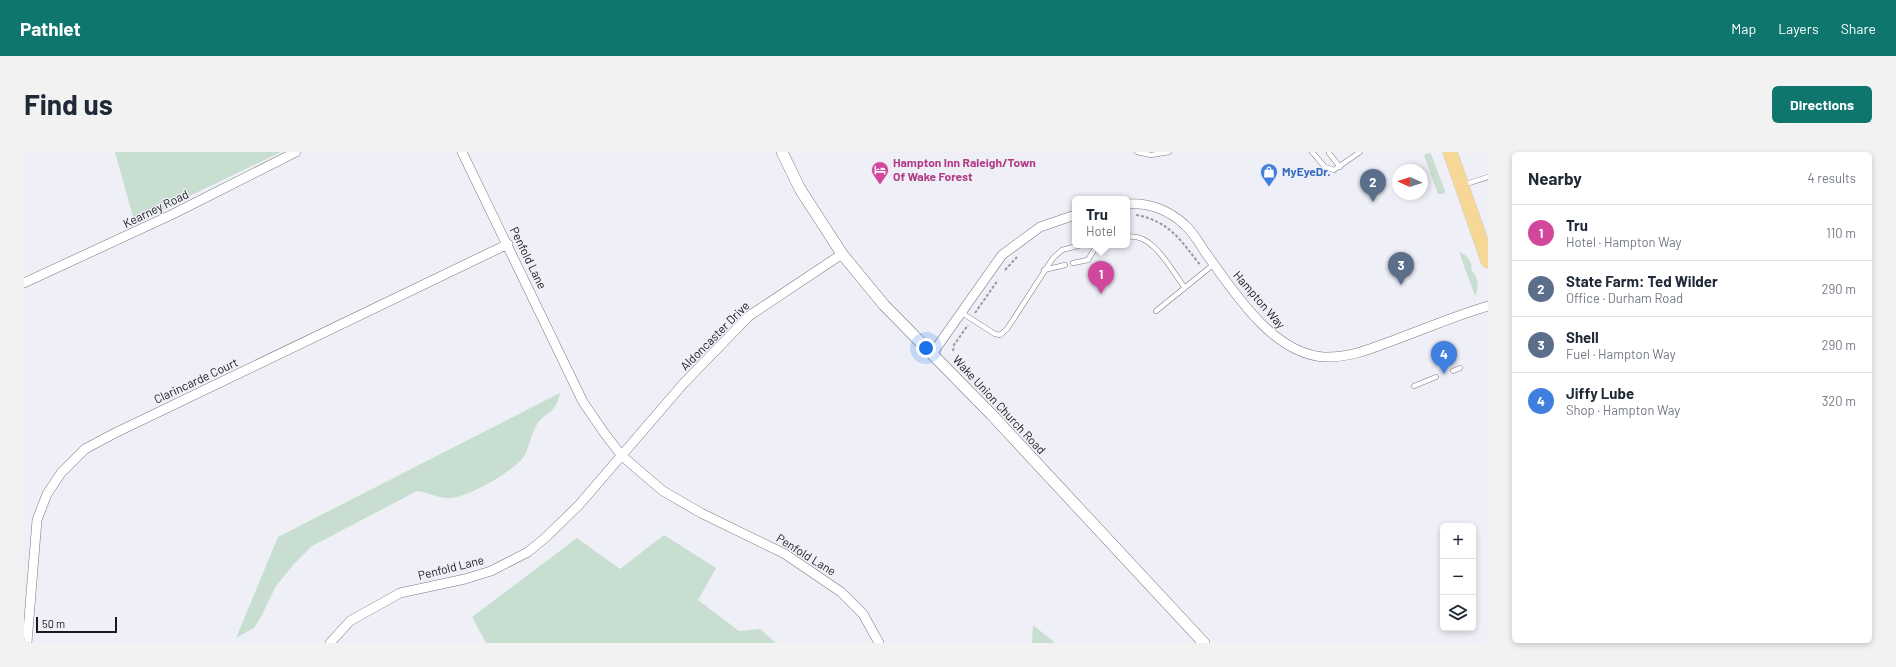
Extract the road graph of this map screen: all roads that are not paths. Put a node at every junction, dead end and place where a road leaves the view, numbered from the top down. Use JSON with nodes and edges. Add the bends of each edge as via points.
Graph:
{"nodes":[{"id":1,"x":296,"y":152,"type":"edge"},
{"id":2,"x":462,"y":152,"type":"edge"},
{"id":3,"x":782,"y":152,"type":"edge"},
{"id":4,"x":1137,"y":152,"type":"edge"},
{"id":5,"x":1169,"y":152,"type":"edge"},
{"id":6,"x":1312,"y":152,"type":"edge"},
{"id":7,"x":1360,"y":152,"type":"edge"},
{"id":8,"x":1450,"y":152,"type":"edge"},
{"id":9,"x":1329,"y":153,"type":"dead end"},
{"id":10,"x":1340,"y":167,"type":"junction"},
{"id":11,"x":1488,"y":177,"type":"edge"},
{"id":12,"x":1462,"y":185,"type":"junction"},
{"id":13,"x":1130,"y":204,"type":"edge"},
{"id":14,"x":1072,"y":216,"type":"edge"},
{"id":15,"x":1130,"y":237,"type":"edge"},
{"id":16,"x":508,"y":244,"type":"junction"},
{"id":17,"x":1072,"y":247,"type":"edge"},
{"id":18,"x":1095,"y":248,"type":"edge"},
{"id":19,"x":842,"y":254,"type":"junction"},
{"id":20,"x":1488,"y":261,"type":"edge"},
{"id":21,"x":1073,"y":263,"type":"dead end"},
{"id":22,"x":1214,"y":264,"type":"junction"},
{"id":23,"x":1065,"y":265,"type":"dead end"},
{"id":24,"x":1044,"y":270,"type":"junction"},
{"id":25,"x":24,"y":283,"type":"edge"},
{"id":26,"x":1185,"y":288,"type":"junction"},
{"id":27,"x":1488,"y":306,"type":"edge"},
{"id":28,"x":1156,"y":311,"type":"dead end"},
{"id":29,"x":962,"y":314,"type":"junction"},
{"id":30,"x":932,"y":354,"type":"junction"},
{"id":31,"x":1460,"y":368,"type":"dead end"},
{"id":32,"x":1453,"y":371,"type":"dead end"},
{"id":33,"x":1436,"y":377,"type":"dead end"},
{"id":34,"x":1414,"y":386,"type":"dead end"},
{"id":35,"x":622,"y":456,"type":"junction"},
{"id":36,"x":27,"y":643,"type":"edge"},
{"id":37,"x":330,"y":643,"type":"edge"},
{"id":38,"x":879,"y":643,"type":"edge"},
{"id":39,"x":1204,"y":643,"type":"edge"}],
"edges":[{"from":1,"to":25,"type":"street","name":"Kearney Road","via":[[173,214]]},
{"from":2,"to":16,"type":"street","name":"Penfold Lane"},
{"from":3,"to":19,"type":"street","name":"Wake Union Church Road","via":[[800,189]]},
{"from":4,"to":5,"type":"lane","via":[[1150,155]]},
{"from":6,"to":10,"type":"lane","via":[[1325,167],[1334,170]]},
{"from":7,"to":10,"type":"lane"},
{"from":8,"to":12,"type":"main road"},
{"from":9,"to":10,"type":"lane"},
{"from":11,"to":12,"type":"lane"},
{"from":12,"to":20,"type":"main road"},
{"from":13,"to":22,"type":"street","name":"Hampton Way","via":[[1140,202],[1163,210],[1185,225]]},
{"from":14,"to":29,"type":"street","via":[[1040,227],[1002,255]]},
{"from":15,"to":26,"type":"lane","via":[[1140,237],[1152,244]]},
{"from":16,"to":35,"type":"street","name":"Penfold Lane","via":[[583,402]]},
{"from":16,"to":36,"type":"street","name":"Clarincarde Court","via":[[85,449],[61,472],[47,494],[37,520]]},
{"from":17,"to":24,"type":"lane","via":[[1062,250]]},
{"from":18,"to":21,"type":"lane","via":[[1088,260]]},
{"from":19,"to":30,"type":"street","name":"Wake Union Church Road","via":[[884,304]]},
{"from":19,"to":35,"type":"street","name":"Aldoncaster Drive","via":[[749,316],[683,384]]},
{"from":22,"to":26,"type":"lane"},
{"from":22,"to":27,"type":"street","name":"Hampton Way","via":[[1277,339],[1291,347],[1323,357],[1346,356],[1369,350]]},
{"from":23,"to":24,"type":"lane"},
{"from":24,"to":29,"type":"lane","via":[[1007,329],[1000,335]]},
{"from":26,"to":28,"type":"lane"},
{"from":29,"to":30,"type":"street"},
{"from":30,"to":39,"type":"street","name":"Wake Union Church Road"},
{"from":31,"to":32,"type":"lane"},
{"from":33,"to":34,"type":"lane"},
{"from":35,"to":37,"type":"street","name":"Penfold Lane","via":[[579,504],[528,552],[492,571],[400,593],[350,621]]},
{"from":35,"to":38,"type":"street","name":"Penfold Lane","via":[[663,491],[701,513],[785,554],[841,592],[863,614]]}]}
